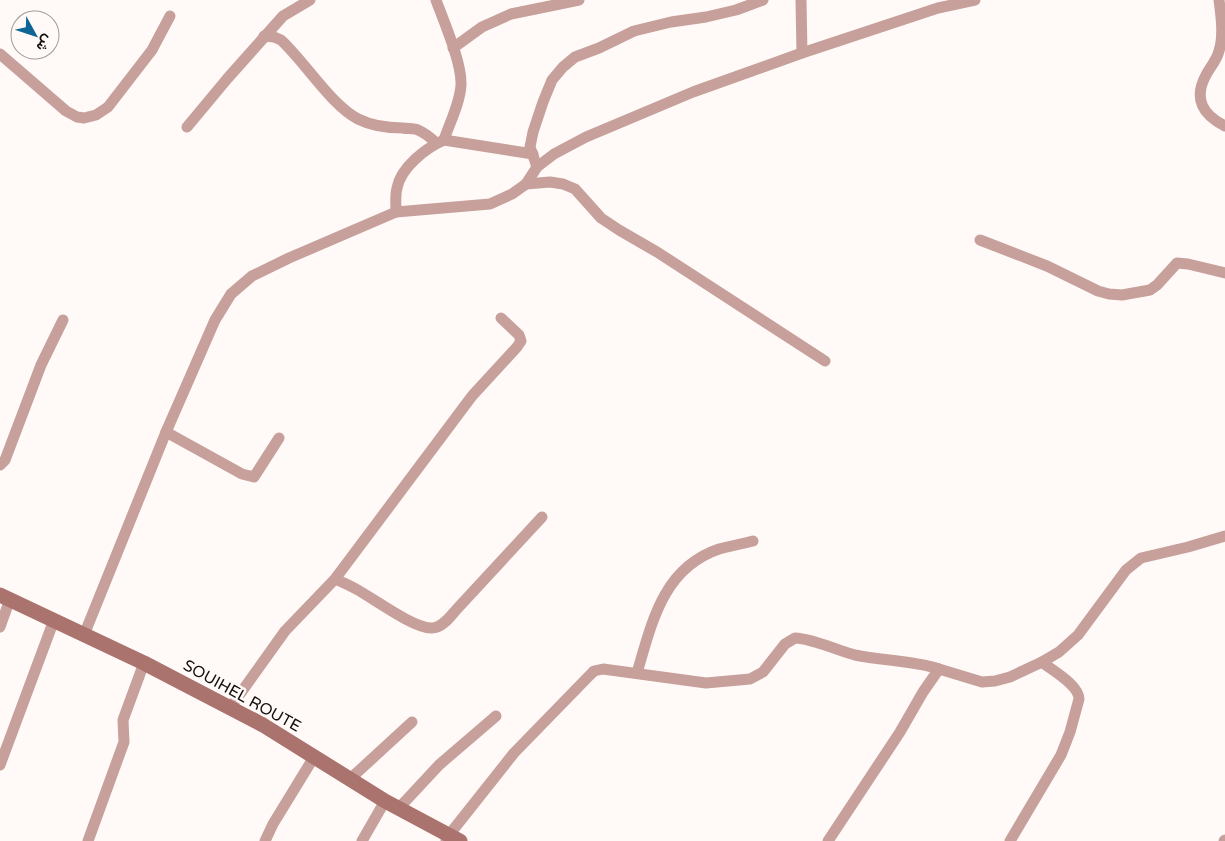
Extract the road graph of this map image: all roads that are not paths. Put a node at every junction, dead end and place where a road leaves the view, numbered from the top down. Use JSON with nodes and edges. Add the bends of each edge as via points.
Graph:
{"nodes":[{"id":1,"x":310,"y":0,"type":"edge"},
{"id":2,"x":436,"y":0,"type":"edge"},
{"id":3,"x":579,"y":0,"type":"edge"},
{"id":4,"x":763,"y":0,"type":"edge"},
{"id":5,"x":801,"y":0,"type":"edge"},
{"id":6,"x":975,"y":0,"type":"edge"},
{"id":7,"x":1220,"y":0,"type":"edge"},
{"id":8,"x":170,"y":16,"type":"dead end"},
{"id":9,"x":264,"y":36,"type":"junction"},
{"id":10,"x":1223,"y":46,"type":"edge"},
{"id":11,"x":453,"y":48,"type":"junction"},
{"id":12,"x":802,"y":53,"type":"junction"},
{"id":13,"x":0,"y":54,"type":"edge"},
{"id":14,"x":1225,"y":126,"type":"edge"},
{"id":15,"x":187,"y":127,"type":"dead end"},
{"id":16,"x":440,"y":142,"type":"junction"},
{"id":17,"x":533,"y":154,"type":"junction"},
{"id":18,"x":537,"y":167,"type":"junction"},
{"id":19,"x":526,"y":184,"type":"junction"},
{"id":20,"x":396,"y":212,"type":"junction"},
{"id":21,"x":980,"y":240,"type":"dead end"},
{"id":22,"x":1225,"y":273,"type":"edge"},
{"id":23,"x":501,"y":318,"type":"dead end"},
{"id":24,"x":63,"y":320,"type":"dead end"},
{"id":25,"x":825,"y":361,"type":"dead end"},
{"id":26,"x":166,"y":432,"type":"junction"},
{"id":27,"x":279,"y":438,"type":"dead end"},
{"id":28,"x":0,"y":465,"type":"edge"},
{"id":29,"x":542,"y":517,"type":"dead end"},
{"id":30,"x":1225,"y":536,"type":"edge"},
{"id":31,"x":753,"y":541,"type":"dead end"},
{"id":32,"x":335,"y":579,"type":"junction"},
{"id":33,"x":5,"y":597,"type":"edge"},
{"id":34,"x":54,"y":620,"type":"junction"},
{"id":35,"x":0,"y":627,"type":"edge"},
{"id":36,"x":84,"y":635,"type":"junction"},
{"id":37,"x":1042,"y":662,"type":"junction"},
{"id":38,"x":144,"y":663,"type":"junction"},
{"id":39,"x":939,"y":669,"type":"junction"},
{"id":40,"x":637,"y":673,"type":"junction"},
{"id":41,"x":230,"y":708,"type":"junction"},
{"id":42,"x":496,"y":716,"type":"dead end"},
{"id":43,"x":412,"y":722,"type":"dead end"},
{"id":44,"x":314,"y":757,"type":"junction"},
{"id":45,"x":0,"y":765,"type":"edge"},
{"id":46,"x":350,"y":779,"type":"junction"},
{"id":47,"x":385,"y":801,"type":"junction"},
{"id":48,"x":399,"y":808,"type":"junction"},
{"id":49,"x":452,"y":839,"type":"edge"},
{"id":50,"x":88,"y":841,"type":"edge"},
{"id":51,"x":265,"y":841,"type":"edge"},
{"id":52,"x":362,"y":841,"type":"edge"},
{"id":53,"x":828,"y":841,"type":"edge"},
{"id":54,"x":1010,"y":841,"type":"edge"}],
"edges":[{"from":1,"to":9,"type":"street","via":[[283,16]]},
{"from":2,"to":11,"type":"street"},
{"from":3,"to":11,"type":"street","via":[[512,14],[482,27]]},
{"from":4,"to":17,"type":"street","via":[[736,10],[634,31],[576,56],[552,80],[533,132],[530,148]]},
{"from":5,"to":12,"type":"street"},
{"from":6,"to":12,"type":"street","via":[[938,8]]},
{"from":7,"to":10,"type":"street"},
{"from":8,"to":13,"type":"street","via":[[152,50],[108,107],[84,118],[66,111]]},
{"from":9,"to":15,"type":"street"},
{"from":9,"to":16,"type":"street","via":[[282,40],[345,110],[357,118],[384,126],[417,129]]},
{"from":10,"to":14,"type":"street","via":[[1203,81],[1201,98],[1208,116]]},
{"from":11,"to":16,"type":"street","via":[[461,71],[461,86]]},
{"from":12,"to":18,"type":"street","via":[[693,92],[586,137]]},
{"from":16,"to":17,"type":"street"},
{"from":16,"to":20,"type":"street","via":[[415,160],[402,175],[397,188]]},
{"from":17,"to":18,"type":"street"},
{"from":18,"to":19,"type":"street"},
{"from":19,"to":20,"type":"street","via":[[490,204]]},
{"from":19,"to":25,"type":"street","via":[[550,182],[575,189],[601,218],[618,230]]},
{"from":20,"to":26,"type":"street","via":[[260,272],[231,294],[215,320]]},
{"from":21,"to":22,"type":"street","via":[[1110,294],[1150,290],[1177,263]]},
{"from":23,"to":32,"type":"street","via":[[521,341],[472,396]]},
{"from":24,"to":28,"type":"street","via":[[6,460]]},
{"from":26,"to":27,"type":"street","via":[[242,474],[254,477]]},
{"from":26,"to":36,"type":"street"},
{"from":29,"to":32,"type":"street","via":[[456,610],[433,628],[423,627]]},
{"from":30,"to":37,"type":"street","via":[[1141,558],[1126,570],[1078,635]]},
{"from":31,"to":40,"type":"street","via":[[718,550],[681,572],[659,606]]},
{"from":32,"to":41,"type":"street","via":[[285,631]]},
{"from":33,"to":34,"type":"main road","name":"SOUIHEL ROUTE"},
{"from":33,"to":35,"type":"street"},
{"from":34,"to":36,"type":"main road","name":"SOUIHEL ROUTE"},
{"from":34,"to":45,"type":"street"},
{"from":36,"to":38,"type":"main road","name":"SOUIHEL ROUTE"},
{"from":37,"to":39,"type":"street","via":[[995,681],[982,682]]},
{"from":37,"to":54,"type":"street","via":[[1074,686],[1079,699],[1061,754]]},
{"from":38,"to":41,"type":"main road","name":"SOUIHEL ROUTE"},
{"from":38,"to":50,"type":"street","via":[[123,720],[124,742]]},
{"from":39,"to":40,"type":"street","via":[[856,655],[795,638],[785,644],[764,672],[750,679],[706,684]]},
{"from":39,"to":53,"type":"street"},
{"from":40,"to":49,"type":"street","via":[[603,669],[588,677],[514,753]]},
{"from":41,"to":44,"type":"main road","name":"SOUIHEL ROUTE"},
{"from":42,"to":48,"type":"street","via":[[439,765]]},
{"from":43,"to":46,"type":"street"},
{"from":44,"to":46,"type":"main road","name":"SOUIHEL ROUTE"},
{"from":44,"to":51,"type":"street"},
{"from":46,"to":47,"type":"main road","name":"SOUIHEL ROUTE"},
{"from":47,"to":48,"type":"main road","name":"SOUIHEL ROUTE"},
{"from":47,"to":52,"type":"street"},
{"from":48,"to":49,"type":"main road","name":"SOUIHEL ROUTE"}]}
